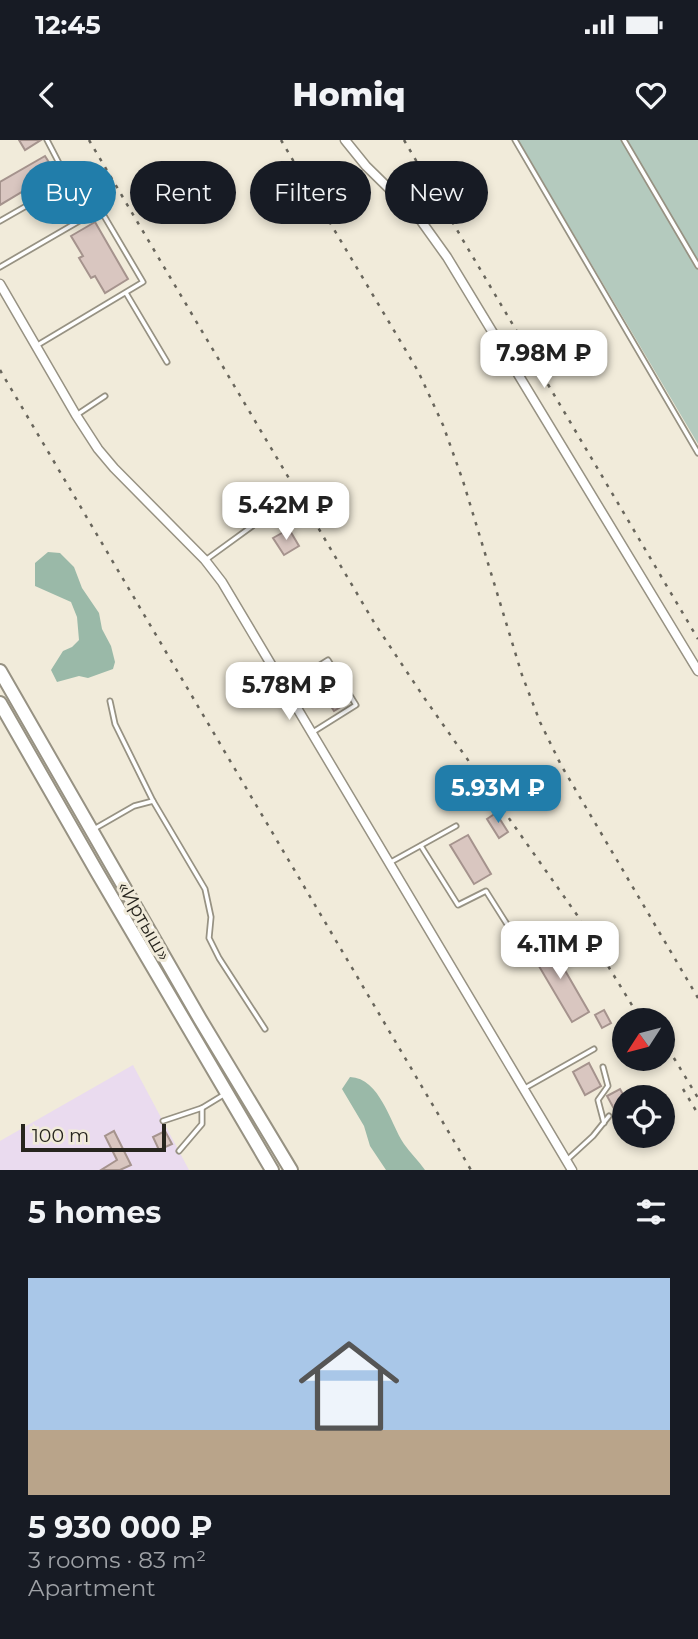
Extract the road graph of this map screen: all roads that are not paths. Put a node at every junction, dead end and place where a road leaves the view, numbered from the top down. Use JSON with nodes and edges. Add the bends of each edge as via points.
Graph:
{"nodes":[{"id":1,"x":47,"y":140,"type":"edge"},
{"id":2,"x":345,"y":140,"type":"edge"},
{"id":3,"x":515,"y":140,"type":"edge"},
{"id":4,"x":624,"y":140,"type":"edge"},
{"id":5,"x":58,"y":161,"type":"edge"},
{"id":6,"x":21,"y":209,"type":"edge"},
{"id":7,"x":0,"y":221,"type":"edge"},
{"id":8,"x":74,"y":224,"type":"edge"},
{"id":9,"x":109,"y":224,"type":"edge"},
{"id":10,"x":698,"y":266,"type":"edge"},
{"id":11,"x":0,"y":267,"type":"edge"},
{"id":12,"x":0,"y":284,"type":"edge"},
{"id":13,"x":126,"y":293,"type":"junction"},
{"id":14,"x":36,"y":346,"type":"junction"},
{"id":15,"x":167,"y":362,"type":"dead end"},
{"id":16,"x":105,"y":396,"type":"dead end"},
{"id":17,"x":76,"y":415,"type":"junction"},
{"id":18,"x":698,"y":453,"type":"edge"},
{"id":19,"x":276,"y":508,"type":"dead end"},
{"id":20,"x":205,"y":560,"type":"junction"},
{"id":21,"x":0,"y":671,"type":"edge"},
{"id":22,"x":698,"y":671,"type":"edge"},
{"id":23,"x":285,"y":687,"type":"junction"},
{"id":24,"x":110,"y":701,"type":"dead end"},
{"id":25,"x":0,"y":703,"type":"edge"},
{"id":26,"x":0,"y":719,"type":"edge"},
{"id":27,"x":16,"y":732,"type":"junction"},
{"id":28,"x":313,"y":732,"type":"junction"},
{"id":29,"x":153,"y":802,"type":"junction"},
{"id":30,"x":456,"y":826,"type":"dead end"},
{"id":31,"x":92,"y":830,"type":"junction"},
{"id":32,"x":421,"y":846,"type":"junction"},
{"id":33,"x":389,"y":863,"type":"junction"},
{"id":34,"x":522,"y":948,"type":"dead end"},
{"id":35,"x":265,"y":1028,"type":"dead end"},
{"id":36,"x":594,"y":1049,"type":"dead end"},
{"id":37,"x":603,"y":1067,"type":"dead end"},
{"id":38,"x":523,"y":1088,"type":"junction"},
{"id":39,"x":226,"y":1093,"type":"junction"},
{"id":40,"x":202,"y":1108,"type":"junction"},
{"id":41,"x":610,"y":1116,"type":"dead end"},
{"id":42,"x":163,"y":1121,"type":"dead end"},
{"id":43,"x":604,"y":1123,"type":"junction"},
{"id":44,"x":179,"y":1151,"type":"dead end"},
{"id":45,"x":567,"y":1160,"type":"junction"},
{"id":46,"x":272,"y":1170,"type":"edge"},
{"id":47,"x":291,"y":1170,"type":"edge"},
{"id":48,"x":572,"y":1170,"type":"edge"}],
"edges":[{"from":1,"to":5,"type":"lane"},
{"from":2,"to":22,"type":"street","via":[[419,218],[447,257]]},
{"from":3,"to":18,"type":"lane"},
{"from":4,"to":10,"type":"lane"},
{"from":6,"to":7,"type":"lane"},
{"from":8,"to":11,"type":"lane"},
{"from":9,"to":13,"type":"lane","via":[[143,282]]},
{"from":12,"to":14,"type":"street"},
{"from":13,"to":14,"type":"lane"},
{"from":13,"to":15,"type":"lane"},
{"from":14,"to":17,"type":"street"},
{"from":16,"to":17,"type":"lane"},
{"from":17,"to":20,"type":"street","via":[[114,468]]},
{"from":19,"to":20,"type":"lane"},
{"from":20,"to":23,"type":"street"},
{"from":21,"to":31,"type":"main road","name":"«Иртыш»"},
{"from":23,"to":28,"type":"street"},
{"from":23,"to":28,"type":"lane","via":[[328,660],[356,705]]},
{"from":24,"to":29,"type":"lane","via":[[115,724]]},
{"from":25,"to":27,"type":"main road","name":"«Иртыш»"},
{"from":26,"to":27,"type":"street"},
{"from":27,"to":39,"type":"main road","name":"«Иртыш»"},
{"from":28,"to":33,"type":"street"},
{"from":29,"to":31,"type":"lane","via":[[134,806]]},
{"from":29,"to":35,"type":"lane","via":[[205,890],[211,917],[209,938]]},
{"from":30,"to":32,"type":"lane"},
{"from":31,"to":47,"type":"main road","name":"«Иртыш»"},
{"from":32,"to":33,"type":"lane"},
{"from":32,"to":34,"type":"lane","via":[[458,905],[486,891]]},
{"from":33,"to":38,"type":"street"},
{"from":36,"to":38,"type":"lane"},
{"from":37,"to":43,"type":"lane","via":[[608,1086],[598,1100]]},
{"from":38,"to":45,"type":"street"},
{"from":39,"to":40,"type":"lane"},
{"from":39,"to":46,"type":"main road","name":"«Иртыш»"},
{"from":40,"to":42,"type":"lane"},
{"from":40,"to":44,"type":"lane","via":[[202,1124]]},
{"from":41,"to":43,"type":"lane"},
{"from":43,"to":45,"type":"lane"},
{"from":45,"to":48,"type":"street"}]}
